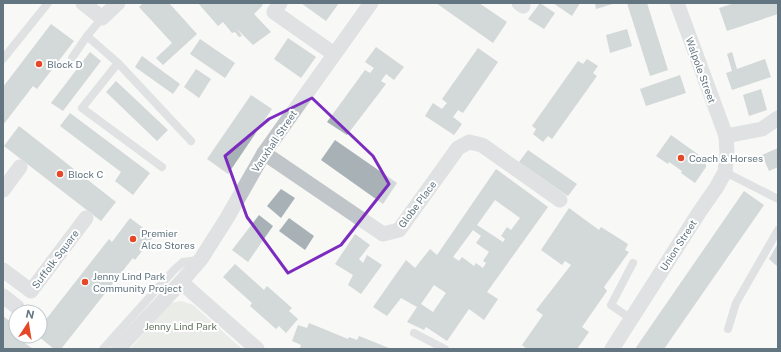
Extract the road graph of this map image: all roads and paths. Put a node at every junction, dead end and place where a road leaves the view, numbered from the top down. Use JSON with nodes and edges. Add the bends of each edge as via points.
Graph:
{"nodes":[{"id":1,"x":48,"y":3,"type":"edge"},
{"id":2,"x":82,"y":3,"type":"edge"},
{"id":3,"x":118,"y":3,"type":"edge"},
{"id":4,"x":371,"y":3,"type":"edge"},
{"id":5,"x":677,"y":3,"type":"edge"},
{"id":6,"x":276,"y":4,"type":"edge"},
{"id":7,"x":102,"y":18,"type":"junction"},
{"id":8,"x":87,"y":36,"type":"junction"},
{"id":9,"x":334,"y":54,"type":"junction"},
{"id":10,"x":72,"y":58,"type":"dead end"},
{"id":11,"x":3,"y":59,"type":"edge"},
{"id":12,"x":118,"y":63,"type":"junction"},
{"id":13,"x":778,"y":118,"type":"edge"},
{"id":14,"x":726,"y":136,"type":"junction"},
{"id":15,"x":191,"y":141,"type":"dead end"},
{"id":16,"x":264,"y":153,"type":"junction"},
{"id":17,"x":20,"y":167,"type":"dead end"},
{"id":18,"x":162,"y":167,"type":"dead end"},
{"id":19,"x":725,"y":172,"type":"junction"},
{"id":20,"x":3,"y":190,"type":"edge"},
{"id":21,"x":778,"y":199,"type":"edge"},
{"id":22,"x":560,"y":200,"type":"dead end"},
{"id":23,"x":86,"y":218,"type":"dead end"},
{"id":24,"x":778,"y":230,"type":"edge"},
{"id":25,"x":201,"y":259,"type":"junction"},
{"id":26,"x":633,"y":263,"type":"dead end"},
{"id":27,"x":3,"y":270,"type":"edge"},
{"id":28,"x":181,"y":282,"type":"junction"},
{"id":29,"x":3,"y":296,"type":"edge"},
{"id":30,"x":13,"y":304,"type":"edge"},
{"id":31,"x":630,"y":319,"type":"junction"},
{"id":32,"x":728,"y":329,"type":"dead end"},
{"id":33,"x":414,"y":333,"type":"dead end"},
{"id":34,"x":103,"y":349,"type":"edge"},
{"id":35,"x":118,"y":349,"type":"edge"},
{"id":36,"x":257,"y":349,"type":"edge"},
{"id":37,"x":445,"y":349,"type":"edge"},
{"id":38,"x":612,"y":349,"type":"edge"}],
"edges":[{"from":1,"to":11,"type":"lane"},
{"from":2,"to":7,"type":"street"},
{"from":3,"to":7,"type":"street"},
{"from":4,"to":9,"type":"street","name":"Vauxhall Street"},
{"from":5,"to":14,"type":"street","name":"Walpole Street"},
{"from":6,"to":9,"type":"street","via":[[274,12]]},
{"from":7,"to":8,"type":"lane"},
{"from":8,"to":10,"type":"lane"},
{"from":8,"to":12,"type":"lane"},
{"from":9,"to":16,"type":"street","name":"Vauxhall Street"},
{"from":12,"to":15,"type":"lane"},
{"from":12,"to":18,"type":"lane","via":[[82,108]]},
{"from":13,"to":14,"type":"street","via":[[762,129]]},
{"from":14,"to":19,"type":"street","name":"Union Street"},
{"from":16,"to":22,"type":"street","name":"Globe Place","via":[[383,234],[399,230],[458,148],[469,142],[482,145]]},
{"from":16,"to":25,"type":"street","name":"Vauxhall Street"},
{"from":17,"to":20,"type":"street"},
{"from":19,"to":21,"type":"lane"},
{"from":19,"to":31,"type":"street","name":"Union Street"},
{"from":23,"to":27,"type":"street","name":"Suffolk Square","via":[[31,292]]},
{"from":24,"to":32,"type":"lane","via":[[736,303]]},
{"from":25,"to":28,"type":"street","name":"Vauxhall Street"},
{"from":25,"to":34,"type":"lane","via":[[183,262],[174,270]]},
{"from":26,"to":31,"type":"lane","via":[[611,305]]},
{"from":28,"to":35,"type":"street","name":"Vauxhall Street"},
{"from":28,"to":36,"type":"street"},
{"from":29,"to":30,"type":"street"},
{"from":31,"to":38,"type":"street","name":"Union Street"},
{"from":33,"to":37,"type":"lane"}]}
